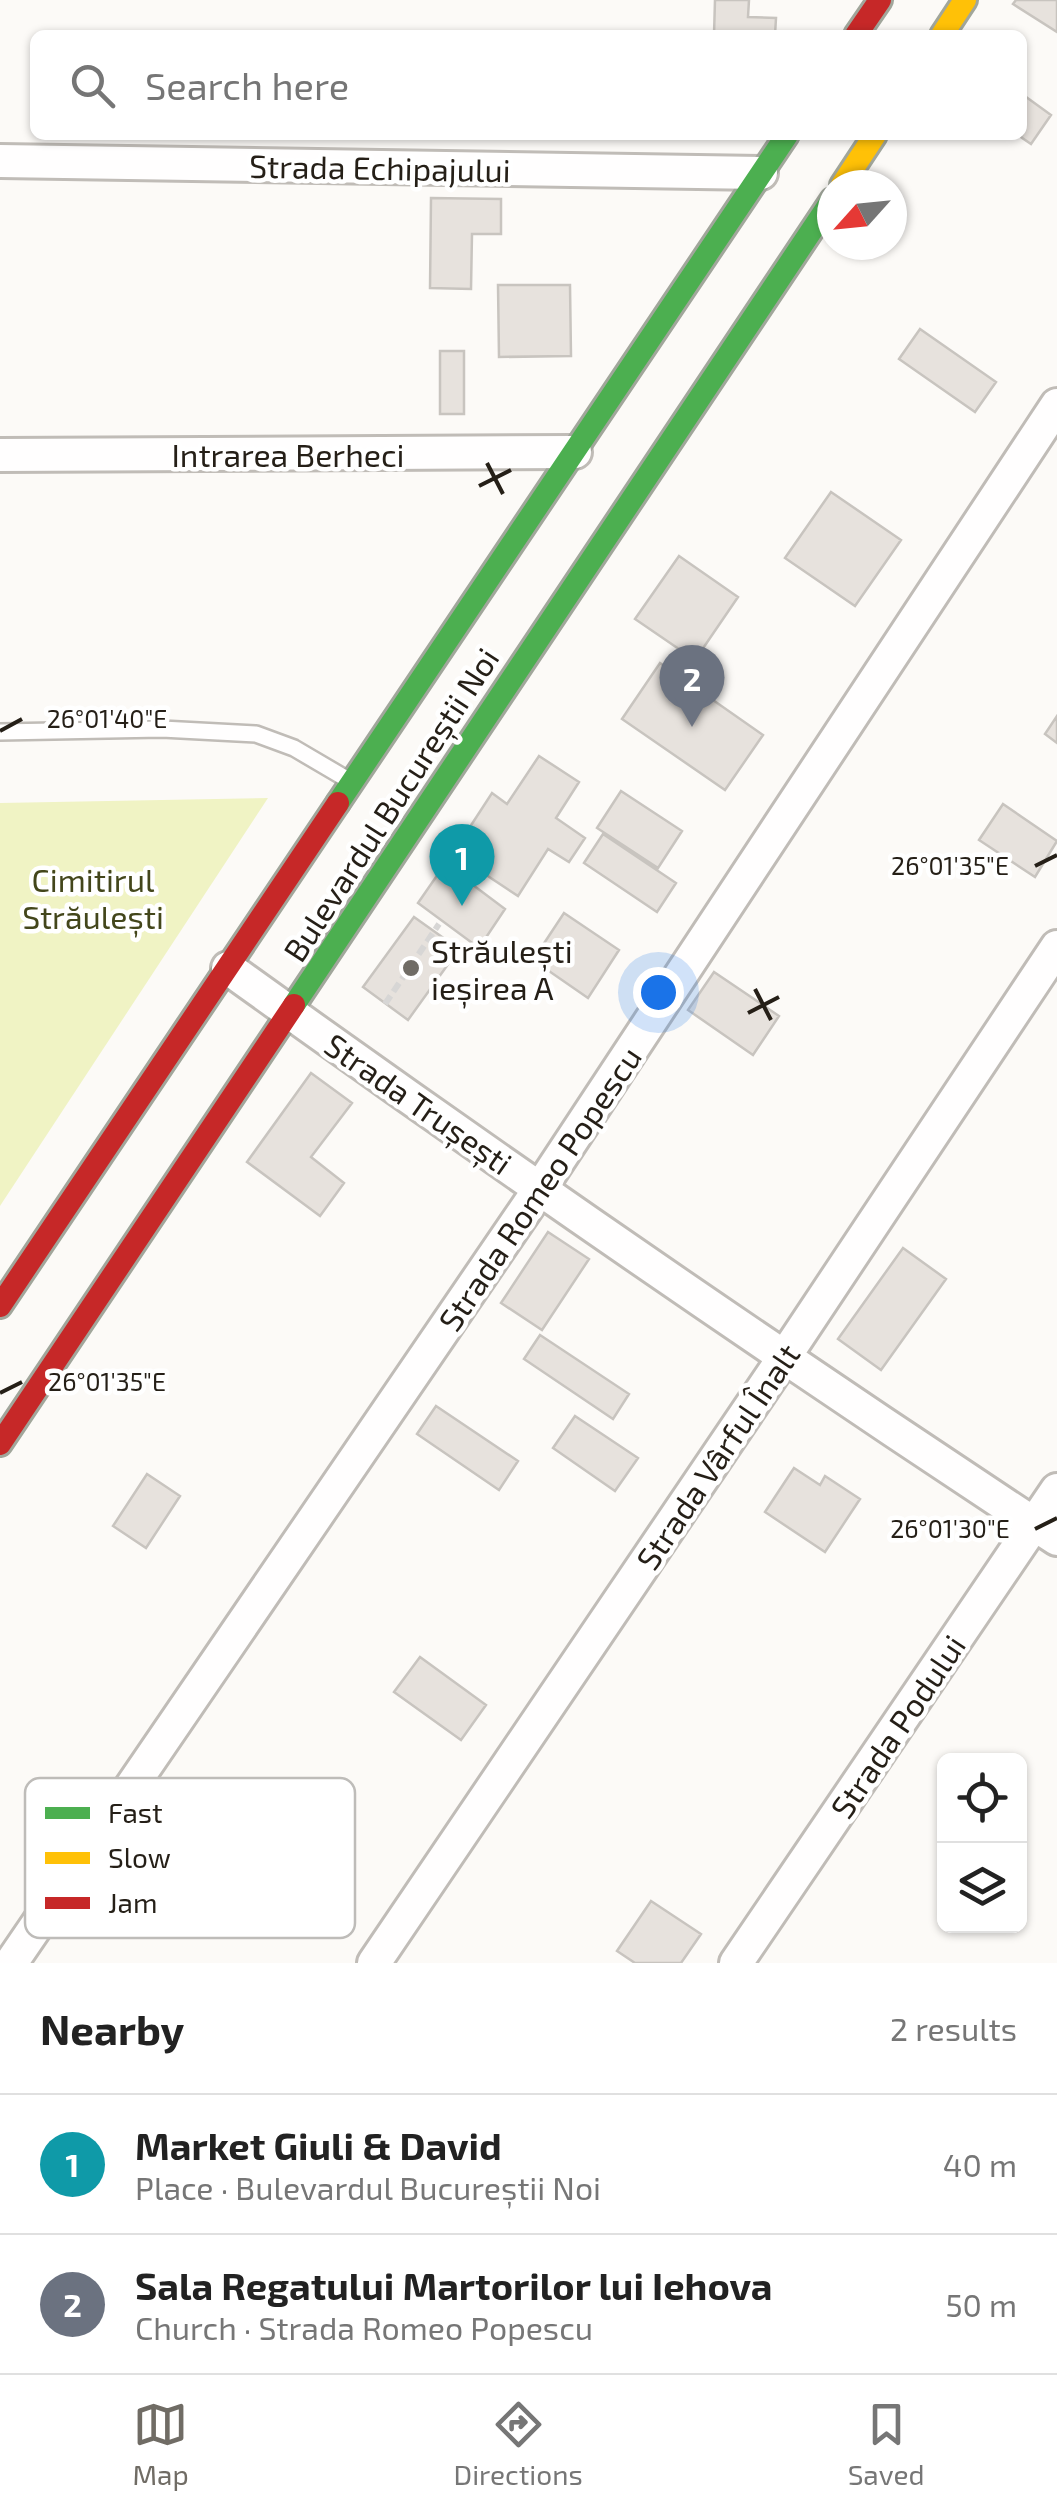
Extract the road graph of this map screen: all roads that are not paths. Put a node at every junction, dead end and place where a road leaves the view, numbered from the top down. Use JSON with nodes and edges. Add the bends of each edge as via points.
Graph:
{"nodes":[{"id":1,"x":880,"y":0,"type":"edge"},
{"id":2,"x":965,"y":0,"type":"edge"},
{"id":3,"x":859,"y":30,"type":"edge"},
{"id":4,"x":945,"y":30,"type":"edge"},
{"id":5,"x":784,"y":140,"type":"edge"},
{"id":6,"x":872,"y":140,"type":"edge"},
{"id":7,"x":0,"y":161,"type":"edge"},
{"id":8,"x":852,"y":170,"type":"edge"},
{"id":9,"x":761,"y":173,"type":"junction"},
{"id":10,"x":817,"y":222,"type":"edge"},
{"id":11,"x":1057,"y":406,"type":"edge"},
{"id":12,"x":576,"y":452,"type":"junction"},
{"id":13,"x":0,"y":455,"type":"edge"},
{"id":14,"x":0,"y":732,"type":"edge"},
{"id":15,"x":352,"y":783,"type":"junction"},
{"id":16,"x":1057,"y":946,"type":"edge"},
{"id":17,"x":228,"y":968,"type":"junction"},
{"id":18,"x":290,"y":1013,"type":"junction"},
{"id":19,"x":541,"y":1187,"type":"junction"},
{"id":20,"x":0,"y":1306,"type":"edge"},
{"id":21,"x":786,"y":1356,"type":"junction"},
{"id":22,"x":0,"y":1444,"type":"edge"},
{"id":23,"x":1057,"y":1490,"type":"edge"},
{"id":24,"x":1046,"y":1531,"type":"edge"},
{"id":25,"x":137,"y":1778,"type":"edge"},
{"id":26,"x":27,"y":1938,"type":"edge"},
{"id":27,"x":10,"y":1963,"type":"edge"},
{"id":28,"x":374,"y":1963,"type":"edge"},
{"id":29,"x":736,"y":1963,"type":"edge"}],
"edges":[{"from":1,"to":3,"type":"main road"},
{"from":2,"to":4,"type":"main road"},
{"from":5,"to":9,"type":"main road","name":"Bulevardul Bucureștii Noi"},
{"from":6,"to":8,"type":"main road"},
{"from":7,"to":9,"type":"street","name":"Strada Echipajului"},
{"from":9,"to":12,"type":"main road","name":"Bulevardul Bucureștii Noi"},
{"from":10,"to":18,"type":"main road","name":"Bulevardul Bucureștii Noi"},
{"from":11,"to":19,"type":"street","name":"Strada Romeo Popescu"},
{"from":12,"to":13,"type":"street","name":"Intrarea Berheci"},
{"from":12,"to":15,"type":"main road","name":"Bulevardul Bucureștii Noi"},
{"from":14,"to":15,"type":"lane","via":[[256,734]]},
{"from":15,"to":17,"type":"main road","name":"Bulevardul Bucureștii Noi"},
{"from":16,"to":21,"type":"street","name":"Strada Vârful Înalt"},
{"from":17,"to":18,"type":"street","name":"Strada Trușești"},
{"from":17,"to":20,"type":"main road","name":"Bulevardul Bucureștii Noi"},
{"from":18,"to":19,"type":"street","name":"Strada Trușești"},
{"from":18,"to":22,"type":"main road","name":"Bulevardul Bucureștii Noi"},
{"from":19,"to":21,"type":"street","name":"Strada Trușești"},
{"from":19,"to":25,"type":"street","name":"Strada Romeo Popescu"},
{"from":21,"to":24,"type":"street","name":"Strada Trușești"},
{"from":21,"to":28,"type":"street","name":"Strada Vârful Înalt"},
{"from":23,"to":24,"type":"street","name":"Strada Podului"},
{"from":24,"to":29,"type":"street","name":"Strada Podului"},
{"from":26,"to":27,"type":"street","name":"Strada Romeo Popescu"}]}
